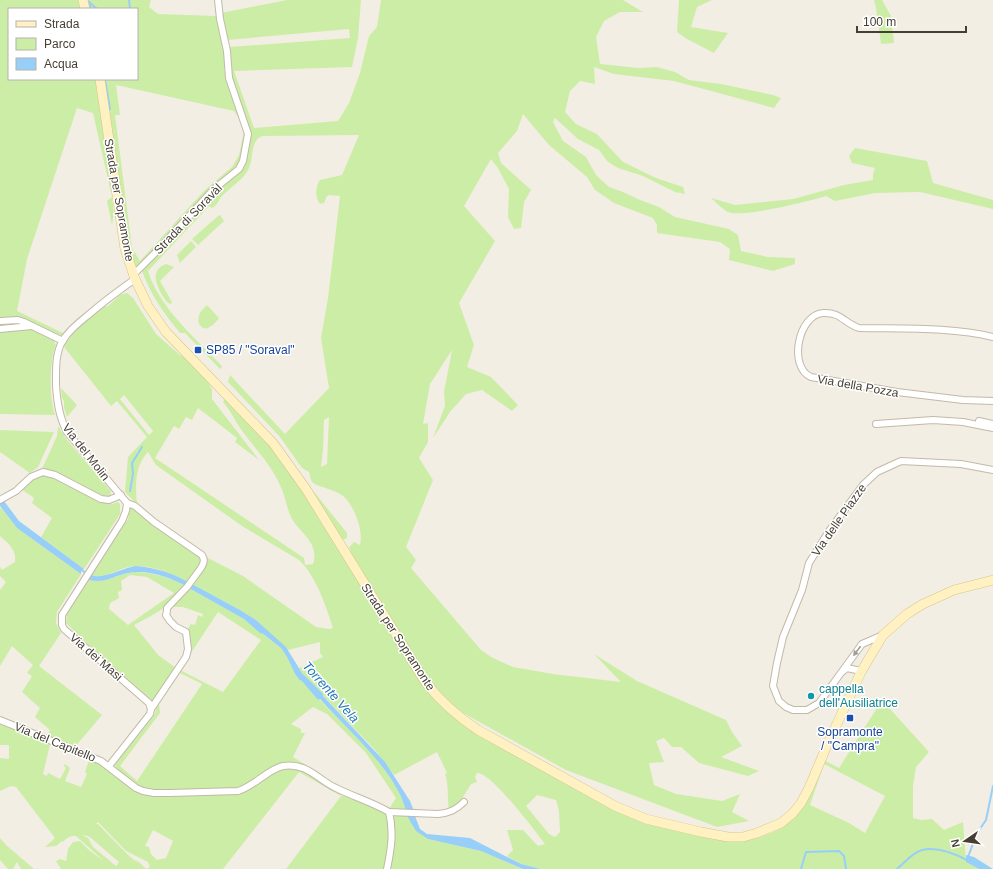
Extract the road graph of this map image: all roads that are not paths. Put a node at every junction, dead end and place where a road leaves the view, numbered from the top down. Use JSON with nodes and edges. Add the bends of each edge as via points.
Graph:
{"nodes":[{"id":1,"x":218,"y":0,"type":"edge"},
{"id":2,"x":100,"y":80,"type":"edge"},
{"id":3,"x":134,"y":277,"type":"junction"},
{"id":4,"x":0,"y":320,"type":"edge"},
{"id":5,"x":32,"y":326,"type":"junction"},
{"id":6,"x":0,"y":329,"type":"edge"},
{"id":7,"x":993,"y":337,"type":"edge"},
{"id":8,"x":63,"y":341,"type":"junction"},
{"id":9,"x":993,"y":401,"type":"edge"},
{"id":10,"x":979,"y":421,"type":"dead end"},
{"id":11,"x":876,"y":424,"type":"dead end"},
{"id":12,"x":993,"y":424,"type":"edge"},
{"id":13,"x":993,"y":428,"type":"edge"},
{"id":14,"x":993,"y":470,"type":"edge"},
{"id":15,"x":121,"y":495,"type":"junction"},
{"id":16,"x":2,"y":500,"type":"edge"},
{"id":17,"x":127,"y":503,"type":"junction"},
{"id":18,"x":993,"y":580,"type":"edge"},
{"id":19,"x":883,"y":636,"type":"junction"},
{"id":20,"x":861,"y":671,"type":"junction"},
{"id":21,"x":838,"y":676,"type":"junction"},
{"id":22,"x":151,"y":709,"type":"junction"},
{"id":23,"x":0,"y":720,"type":"edge"},
{"id":24,"x":108,"y":766,"type":"junction"},
{"id":25,"x":464,"y":802,"type":"dead end"},
{"id":26,"x":389,"y":812,"type":"junction"},
{"id":27,"x":387,"y":869,"type":"edge"}],
"edges":[{"from":1,"to":3,"type":"street","name":"Strada di Soravàl","via":[[227,48],[229,78],[248,134],[243,161],[239,169],[214,189]]},
{"from":2,"to":3,"type":"main road","name":"Strada per Sopramonte","via":[[125,249]]},
{"from":3,"to":8,"type":"street","name":"Via del Molin","via":[[74,327]]},
{"from":3,"to":20,"type":"main road","name":"Strada per Sopramonte","via":[[148,306],[166,332],[264,432],[281,453],[423,678],[447,707],[478,730],[615,806],[646,819],[728,837],[743,837],[781,823],[797,808],[809,788]]},
{"from":4,"to":5,"type":"street","via":[[18,320]]},
{"from":5,"to":6,"type":"street"},
{"from":5,"to":8,"type":"street"},
{"from":7,"to":9,"type":"street","name":"Via della Pozza","via":[[977,333],[859,328],[840,315],[822,313],[811,317],[801,334],[798,347],[803,372],[811,378],[897,392]]},
{"from":8,"to":15,"type":"street","name":"Via del Molin","via":[[56,369],[60,418],[67,432]]},
{"from":10,"to":12,"type":"street"},
{"from":11,"to":13,"type":"street","via":[[932,420],[963,422]]},
{"from":14,"to":21,"type":"street","name":"Via delle Piazze","via":[[961,464],[901,461],[877,472],[858,490],[809,563],[802,590],[783,637],[773,686],[779,701],[786,707],[803,710],[819,703]]},
{"from":15,"to":16,"type":"street","name":"Via del Molin","via":[[109,500],[102,499],[55,475],[43,472],[30,477],[16,492]]},
{"from":15,"to":17,"type":"street"},
{"from":17,"to":22,"type":"street","name":"Via dei Masi","via":[[122,521],[62,615],[62,625],[149,703]]},
{"from":17,"to":22,"type":"street","via":[[135,506],[204,558],[204,564],[168,608],[166,615],[170,621],[186,632],[187,653]]},
{"from":18,"to":19,"type":"main road","name":"Strada per Sopramonte","via":[[954,590],[923,604],[907,614]]},
{"from":19,"to":20,"type":"main road","name":"Strada per Sopramonte"},
{"from":19,"to":21,"type":"street","name":"Via delle Piazze","one_way":true,"via":[[862,644]]},
{"from":20,"to":21,"type":"street","via":[[847,668]]},
{"from":22,"to":24,"type":"street","via":[[150,714]]},
{"from":23,"to":24,"type":"street","name":"Via del Capitello"},
{"from":24,"to":26,"type":"street","name":"Via del Capitello","via":[[136,788],[154,793],[238,791],[278,768],[303,768],[334,788]]},
{"from":25,"to":26,"type":"street","via":[[456,809],[444,813]]},
{"from":26,"to":27,"type":"street","via":[[392,845]]}]}
